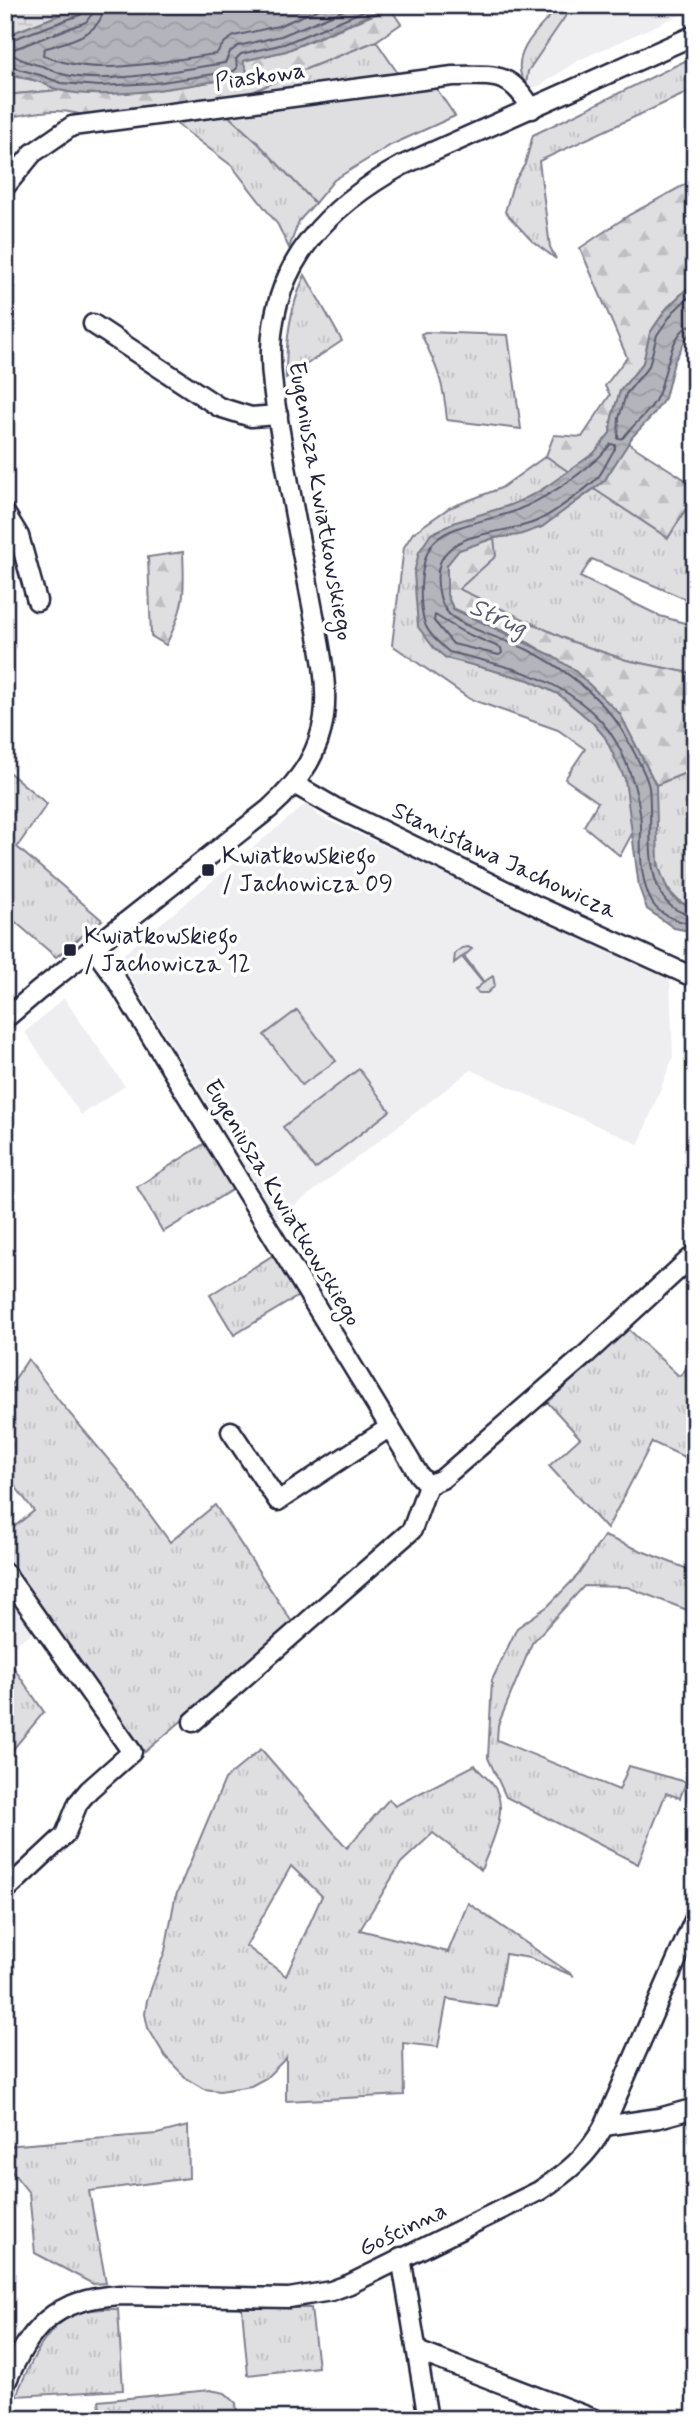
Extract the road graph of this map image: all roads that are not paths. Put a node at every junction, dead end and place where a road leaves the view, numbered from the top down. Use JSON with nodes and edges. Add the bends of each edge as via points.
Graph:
{"nodes":[{"id":1,"x":695,"y":36,"type":"edge"},
{"id":2,"x":532,"y":108,"type":"junction"},
{"id":3,"x":5,"y":187,"type":"edge"},
{"id":4,"x":93,"y":324,"type":"dead end"},
{"id":5,"x":278,"y":415,"type":"junction"},
{"id":6,"x":5,"y":513,"type":"edge"},
{"id":7,"x":37,"y":601,"type":"dead end"},
{"id":8,"x":294,"y":784,"type":"junction"},
{"id":9,"x":93,"y":948,"type":"junction"},
{"id":10,"x":695,"y":978,"type":"edge"},
{"id":11,"x":5,"y":1019,"type":"edge"},
{"id":12,"x":695,"y":1254,"type":"edge"},
{"id":13,"x":390,"y":1427,"type":"junction"},
{"id":14,"x":231,"y":1431,"type":"dead end"},
{"id":15,"x":428,"y":1485,"type":"junction"},
{"id":16,"x":5,"y":1573,"type":"edge"},
{"id":17,"x":193,"y":1722,"type":"dead end"},
{"id":18,"x":5,"y":1891,"type":"edge"},
{"id":19,"x":695,"y":1918,"type":"edge"},
{"id":20,"x":695,"y":2108,"type":"edge"},
{"id":21,"x":604,"y":2126,"type":"junction"},
{"id":22,"x":401,"y":2257,"type":"junction"},
{"id":23,"x":417,"y":2351,"type":"junction"},
{"id":24,"x":5,"y":2385,"type":"edge"},
{"id":25,"x":428,"y":2419,"type":"edge"},
{"id":26,"x":594,"y":2419,"type":"edge"}],
"edges":[{"from":1,"to":2,"type":"street","name":"Eugeniusza Kwiatkowskiego"},
{"from":2,"to":3,"type":"street","name":"Piaskowa","via":[[512,82],[453,76],[72,126],[33,153]]},
{"from":2,"to":5,"type":"street","name":"Eugeniusza Kwiatkowskiego","via":[[373,181],[320,225],[293,266],[278,303],[271,350]]},
{"from":4,"to":5,"type":"street","via":[[219,407],[251,417]]},
{"from":5,"to":8,"type":"street","name":"Eugeniusza Kwiatkowskiego","via":[[326,679],[319,738]]},
{"from":6,"to":7,"type":"street","via":[[19,536]]},
{"from":8,"to":9,"type":"street","name":"Eugeniusza Kwiatkowskiego","via":[[269,809]]},
{"from":8,"to":10,"type":"street","name":"Stanisława Jachowicza","via":[[540,907]]},
{"from":9,"to":11,"type":"street","name":"Eugeniusza Kwiatkowskiego"},
{"from":9,"to":13,"type":"street","name":"Eugeniusza Kwiatkowskiego"},
{"from":12,"to":15,"type":"street","via":[[442,1479]]},
{"from":13,"to":14,"type":"street","via":[[278,1501]]},
{"from":13,"to":15,"type":"street","name":"Eugeniusza Kwiatkowskiego"},
{"from":15,"to":17,"type":"street","via":[[412,1530]]},
{"from":16,"to":18,"type":"street","via":[[132,1752],[78,1803],[65,1835]]},
{"from":19,"to":21,"type":"street","name":"Gościnna"},
{"from":20,"to":21,"type":"street"},
{"from":21,"to":22,"type":"street","name":"Gościnna","via":[[579,2162],[539,2191]]},
{"from":22,"to":23,"type":"street"},
{"from":22,"to":24,"type":"street","name":"Gościnna","via":[[350,2284],[301,2296],[120,2295],[77,2301],[44,2321]]},
{"from":23,"to":25,"type":"street"},
{"from":23,"to":26,"type":"street"}]}
